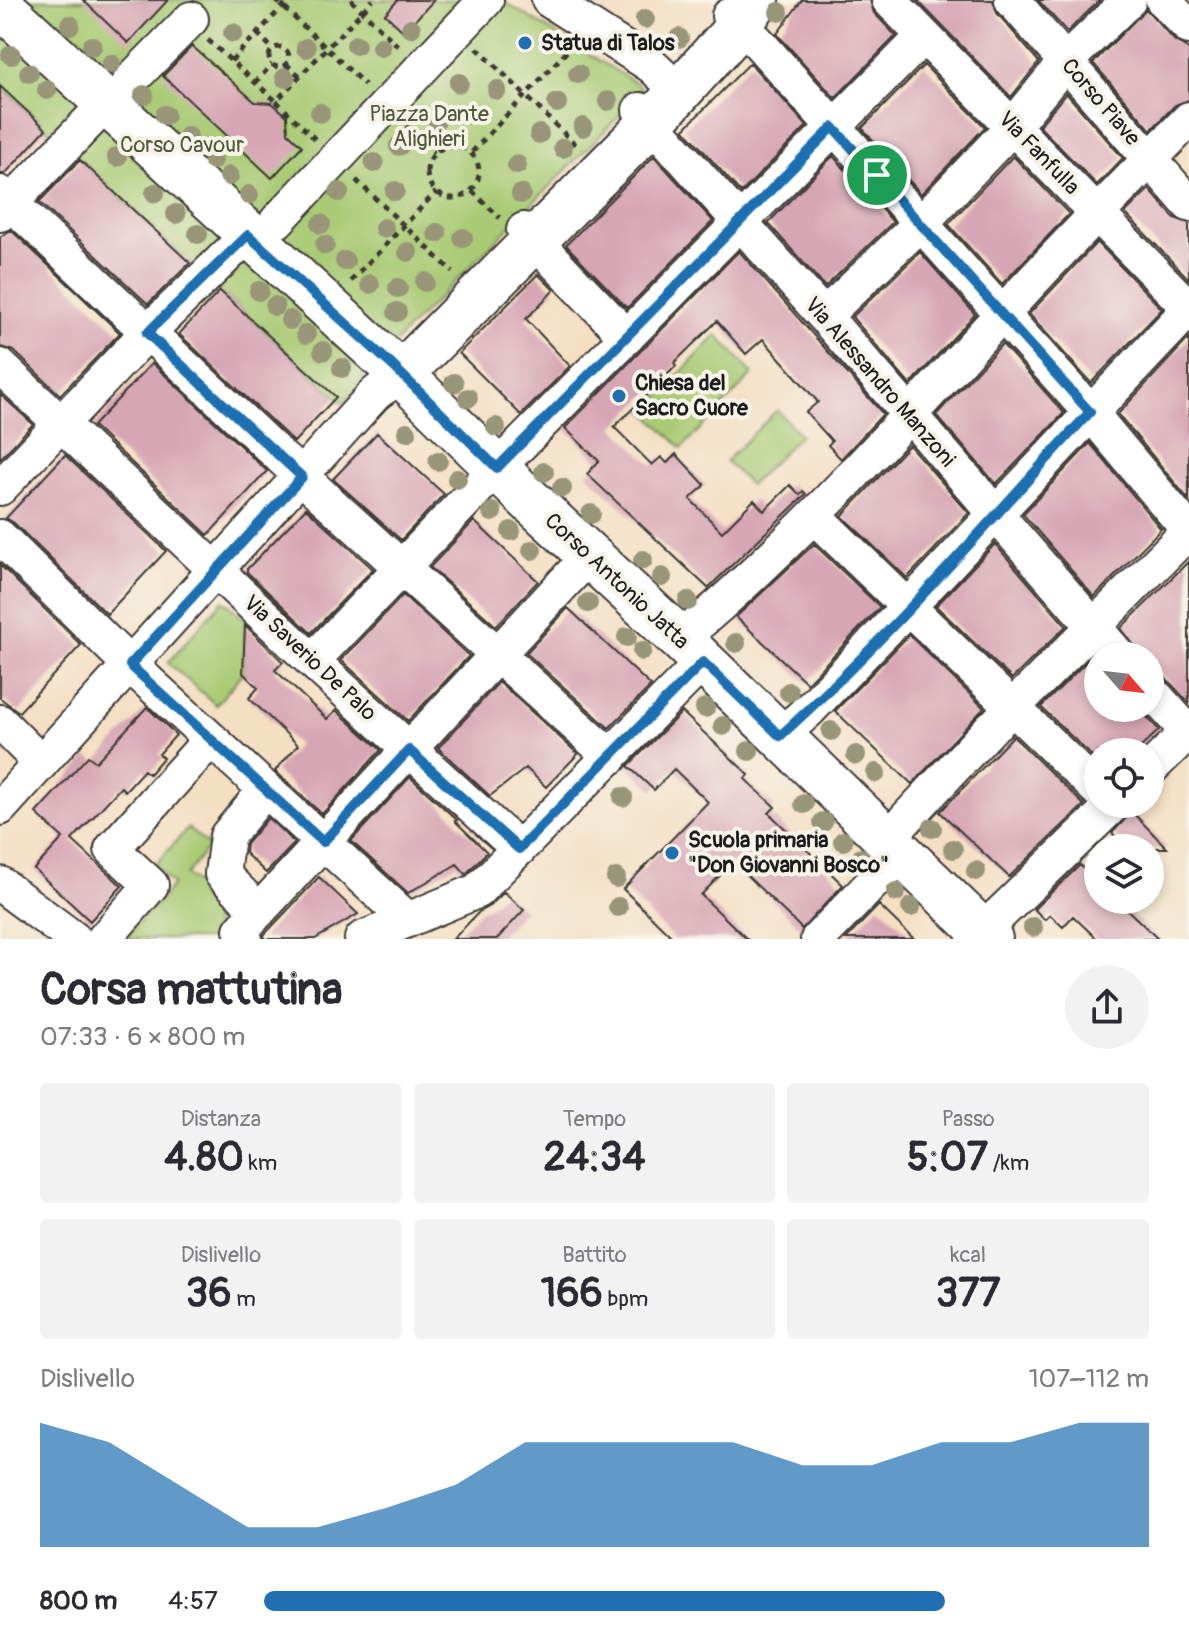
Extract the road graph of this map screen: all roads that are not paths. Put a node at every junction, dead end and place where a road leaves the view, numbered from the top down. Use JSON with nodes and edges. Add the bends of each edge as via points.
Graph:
{"nodes":[{"id":1,"x":486,"y":0,"type":"edge"},
{"id":2,"x":549,"y":0,"type":"edge"},
{"id":3,"x":889,"y":0,"type":"edge"},
{"id":4,"x":1012,"y":0,"type":"edge"},
{"id":5,"x":1129,"y":0,"type":"edge"},
{"id":6,"x":1163,"y":0,"type":"edge"},
{"id":7,"x":4,"y":4,"type":"edge"},
{"id":8,"x":742,"y":10,"type":"edge"},
{"id":9,"x":190,"y":21,"type":"road end"},
{"id":10,"x":1189,"y":27,"type":"edge"},
{"id":11,"x":924,"y":36,"type":"junction"},
{"id":12,"x":1066,"y":61,"type":"junction"},
{"id":13,"x":674,"y":86,"type":"junction"},
{"id":14,"x":118,"y":92,"type":"junction"},
{"id":15,"x":1189,"y":119,"type":"edge"},
{"id":16,"x":1013,"y":126,"type":"junction"},
{"id":17,"x":833,"y":127,"type":"junction"},
{"id":18,"x":1151,"y":158,"type":"junction"},
{"id":19,"x":4,"y":203,"type":"edge"},
{"id":20,"x":1189,"y":204,"type":"edge"},
{"id":21,"x":1098,"y":214,"type":"junction"},
{"id":22,"x":739,"y":224,"type":"junction"},
{"id":23,"x":920,"y":224,"type":"junction"},
{"id":24,"x":263,"y":228,"type":"junction"},
{"id":25,"x":522,"y":232,"type":"junction"},
{"id":26,"x":1189,"y":308,"type":"edge"},
{"id":27,"x":1001,"y":314,"type":"junction"},
{"id":28,"x":824,"y":316,"type":"junction"},
{"id":29,"x":147,"y":333,"type":"junction"},
{"id":30,"x":627,"y":337,"type":"junction"},
{"id":31,"x":0,"y":366,"type":"edge"},
{"id":32,"x":389,"y":371,"type":"junction"},
{"id":33,"x":1090,"y":412,"type":"junction"},
{"id":34,"x":910,"y":417,"type":"junction"},
{"id":35,"x":61,"y":425,"type":"junction"},
{"id":36,"x":497,"y":468,"type":"junction"},
{"id":37,"x":302,"y":477,"type":"junction"},
{"id":38,"x":0,"y":488,"type":"edge"},
{"id":39,"x":995,"y":515,"type":"junction"},
{"id":40,"x":814,"y":516,"type":"junction"},
{"id":41,"x":1189,"y":531,"type":"edge"},
{"id":42,"x":0,"y":537,"type":"edge"},
{"id":43,"x":589,"y":556,"type":"junction"},
{"id":44,"x":402,"y":567,"type":"junction"},
{"id":45,"x":216,"y":571,"type":"junction"},
{"id":46,"x":907,"y":608,"type":"junction"},
{"id":47,"x":1094,"y":628,"type":"junction"},
{"id":48,"x":1106,"y":642,"type":"edge"},
{"id":49,"x":692,"y":650,"type":"junction"},
{"id":50,"x":498,"y":654,"type":"junction"},
{"id":51,"x":312,"y":661,"type":"junction"},
{"id":52,"x":130,"y":665,"type":"junction"},
{"id":53,"x":1164,"y":705,"type":"edge"},
{"id":54,"x":1001,"y":719,"type":"junction"},
{"id":55,"x":0,"y":722,"type":"edge"},
{"id":56,"x":1189,"y":731,"type":"edge"},
{"id":57,"x":780,"y":736,"type":"junction"},
{"id":58,"x":211,"y":739,"type":"junction"},
{"id":59,"x":409,"y":750,"type":"junction"},
{"id":60,"x":1164,"y":755,"type":"edge"},
{"id":61,"x":611,"y":757,"type":"junction"},
{"id":62,"x":41,"y":763,"type":"junction"},
{"id":63,"x":1084,"y":780,"type":"edge"},
{"id":64,"x":265,"y":790,"type":"junction"},
{"id":65,"x":0,"y":808,"type":"edge"},
{"id":66,"x":1099,"y":818,"type":"edge"},
{"id":67,"x":323,"y":842,"type":"junction"},
{"id":68,"x":894,"y":846,"type":"junction"},
{"id":69,"x":519,"y":849,"type":"junction"},
{"id":70,"x":0,"y":884,"type":"edge"},
{"id":71,"x":408,"y":920,"type":"junction"},
{"id":72,"x":252,"y":925,"type":"edge"},
{"id":73,"x":982,"y":936,"type":"edge"},
{"id":74,"x":74,"y":939,"type":"edge"},
{"id":75,"x":104,"y":939,"type":"edge"},
{"id":76,"x":362,"y":939,"type":"edge"},
{"id":77,"x":818,"y":939,"type":"edge"}],
"edges":[{"from":1,"to":24,"type":"street"},
{"from":2,"to":13,"type":"street","via":[[652,66]]},
{"from":3,"to":11,"type":"street","name":"Via Fanfulla"},
{"from":4,"to":12,"type":"street","name":"Corso Piave"},
{"from":5,"to":12,"type":"street"},
{"from":6,"to":10,"type":"street"},
{"from":7,"to":14,"type":"main road","name":"Corso Antonio Jatta"},
{"from":8,"to":13,"type":"main road"},
{"from":8,"to":17,"type":"street"},
{"from":9,"to":14,"type":"street"},
{"from":11,"to":16,"type":"street","name":"Via Fanfulla"},
{"from":11,"to":17,"type":"street"},
{"from":12,"to":16,"type":"street"},
{"from":12,"to":18,"type":"street","name":"Corso Piave"},
{"from":13,"to":22,"type":"street","name":"Via Alessandro Manzoni"},
{"from":13,"to":25,"type":"main road"},
{"from":14,"to":19,"type":"street"},
{"from":14,"to":24,"type":"main road","name":"Corso Antonio Jatta"},
{"from":15,"to":18,"type":"street"},
{"from":16,"to":21,"type":"street","name":"Via Fanfulla"},
{"from":16,"to":23,"type":"street"},
{"from":17,"to":22,"type":"street"},
{"from":17,"to":23,"type":"street"},
{"from":18,"to":20,"type":"street","name":"Corso Piave"},
{"from":18,"to":21,"type":"street"},
{"from":19,"to":29,"type":"street"},
{"from":21,"to":26,"type":"street","name":"Via Fanfulla"},
{"from":21,"to":27,"type":"street"},
{"from":22,"to":28,"type":"street","name":"Via Alessandro Manzoni"},
{"from":22,"to":30,"type":"street"},
{"from":23,"to":27,"type":"street"},
{"from":23,"to":28,"type":"street"},
{"from":24,"to":29,"type":"street"},
{"from":24,"to":32,"type":"main road","name":"Corso Antonio Jatta"},
{"from":25,"to":30,"type":"street"},
{"from":25,"to":32,"type":"main road"},
{"from":26,"to":33,"type":"street"},
{"from":27,"to":33,"type":"street"},
{"from":27,"to":34,"type":"street"},
{"from":28,"to":34,"type":"street","name":"Via Alessandro Manzoni"},
{"from":29,"to":35,"type":"street"},
{"from":29,"to":37,"type":"street"},
{"from":30,"to":36,"type":"street"},
{"from":31,"to":35,"type":"street","name":"Via Saverio De Palo"},
{"from":32,"to":36,"type":"main road","name":"Corso Antonio Jatta"},
{"from":32,"to":37,"type":"street"},
{"from":33,"to":39,"type":"street"},
{"from":33,"to":41,"type":"street"},
{"from":34,"to":39,"type":"street","name":"Via Alessandro Manzoni"},
{"from":34,"to":40,"type":"street"},
{"from":35,"to":38,"type":"street"},
{"from":35,"to":45,"type":"street","name":"Via Saverio De Palo"},
{"from":36,"to":43,"type":"main road","name":"Corso Antonio Jatta"},
{"from":36,"to":44,"type":"street"},
{"from":37,"to":44,"type":"street"},
{"from":37,"to":45,"type":"street"},
{"from":39,"to":46,"type":"street"},
{"from":39,"to":47,"type":"street","name":"Via Alessandro Manzoni"},
{"from":40,"to":46,"type":"street"},
{"from":40,"to":49,"type":"street"},
{"from":41,"to":47,"type":"street"},
{"from":42,"to":52,"type":"street"},
{"from":43,"to":49,"type":"main road","name":"Corso Antonio Jatta"},
{"from":43,"to":50,"type":"street"},
{"from":44,"to":50,"type":"street"},
{"from":44,"to":51,"type":"street"},
{"from":45,"to":51,"type":"street","name":"Via Saverio De Palo"},
{"from":45,"to":52,"type":"street"},
{"from":46,"to":54,"type":"street"},
{"from":46,"to":57,"type":"street"},
{"from":47,"to":48,"type":"street","name":"Via Alessandro Manzoni"},
{"from":47,"to":54,"type":"street"},
{"from":49,"to":57,"type":"main road","name":"Corso Antonio Jatta"},
{"from":49,"to":61,"type":"street"},
{"from":50,"to":59,"type":"street"},
{"from":50,"to":61,"type":"street"},
{"from":51,"to":59,"type":"street","name":"Via Saverio De Palo"},
{"from":52,"to":58,"type":"street"},
{"from":52,"to":62,"type":"street"},
{"from":53,"to":56,"type":"street"},
{"from":54,"to":63,"type":"street"},
{"from":54,"to":68,"type":"street"},
{"from":55,"to":62,"type":"street"},
{"from":56,"to":60,"type":"street"},
{"from":57,"to":68,"type":"main road","name":"Corso Antonio Jatta"},
{"from":58,"to":64,"type":"street"},
{"from":58,"to":75,"type":"street","via":[[112,849],[151,885]]},
{"from":59,"to":67,"type":"street"},
{"from":59,"to":69,"type":"street","name":"Via Saverio De Palo"},
{"from":61,"to":69,"type":"street"},
{"from":62,"to":65,"type":"street"},
{"from":64,"to":67,"type":"street"},
{"from":64,"to":72,"type":"street","via":[[227,836],[222,874]]},
{"from":66,"to":73,"type":"street"},
{"from":67,"to":71,"type":"street"},
{"from":67,"to":72,"type":"street"},
{"from":68,"to":73,"type":"main road","name":"Corso Antonio Jatta"},
{"from":68,"to":77,"type":"street"},
{"from":69,"to":71,"type":"street","via":[[477,891]]},
{"from":70,"to":74,"type":"street"},
{"from":71,"to":76,"type":"street"}]}
